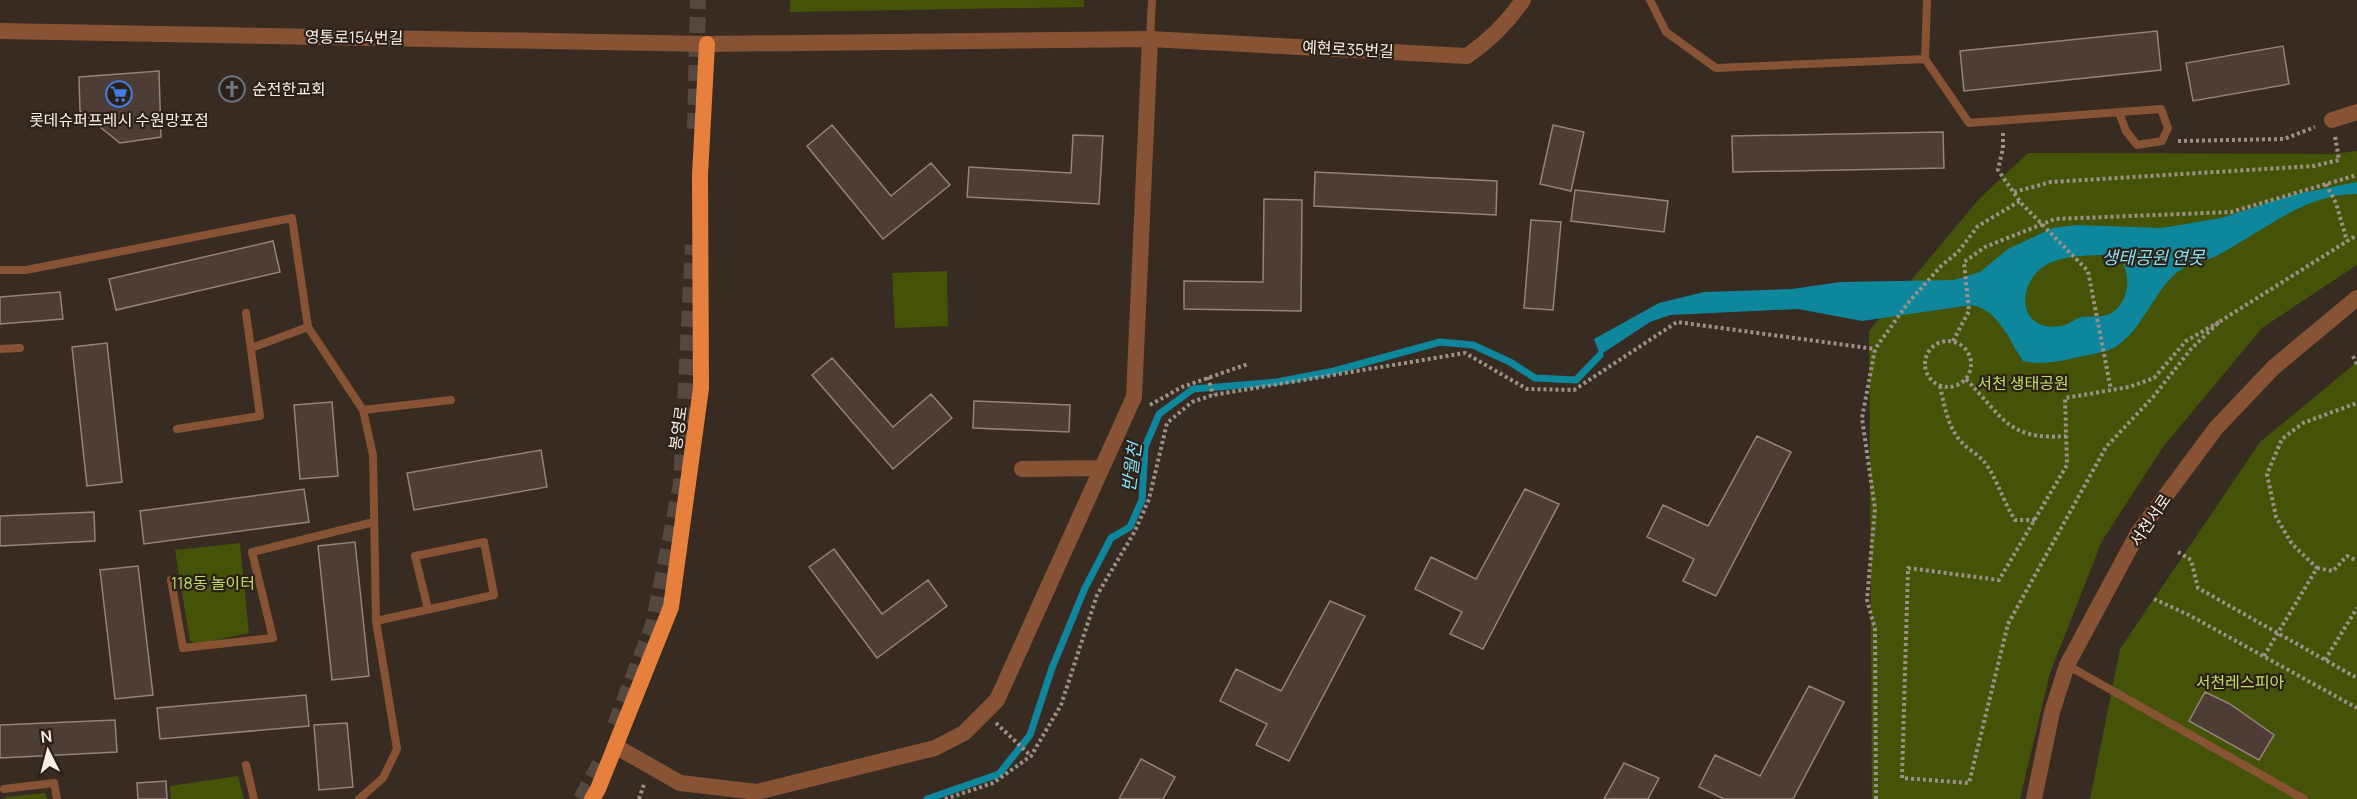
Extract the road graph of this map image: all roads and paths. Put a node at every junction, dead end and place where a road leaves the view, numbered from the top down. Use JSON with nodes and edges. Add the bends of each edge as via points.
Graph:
{"nodes":[{"id":1,"x":1152,"y":0,"type":"edge"},
{"id":2,"x":1523,"y":0,"type":"edge"},
{"id":3,"x":1650,"y":0,"type":"edge"},
{"id":4,"x":1927,"y":0,"type":"edge"},
{"id":5,"x":0,"y":31,"type":"edge"},
{"id":6,"x":1150,"y":39,"type":"junction"},
{"id":7,"x":707,"y":44,"type":"junction"},
{"id":8,"x":1925,"y":59,"type":"junction"},
{"id":9,"x":2119,"y":112,"type":"junction"},
{"id":10,"x":2357,"y":112,"type":"edge"},
{"id":11,"x":2002,"y":120,"type":"junction"},
{"id":12,"x":2332,"y":120,"type":"junction"},
{"id":13,"x":2162,"y":141,"type":"junction"},
{"id":14,"x":2357,"y":175,"type":"edge"},
{"id":15,"x":2326,"y":184,"type":"junction"},
{"id":16,"x":2014,"y":192,"type":"junction"},
{"id":17,"x":2020,"y":202,"type":"junction"},
{"id":18,"x":2357,"y":235,"type":"edge"},
{"id":19,"x":2347,"y":241,"type":"junction"},
{"id":20,"x":0,"y":270,"type":"edge"},
{"id":21,"x":2357,"y":298,"type":"edge"},
{"id":22,"x":246,"y":313,"type":"dead end"},
{"id":23,"x":2219,"y":322,"type":"junction"},
{"id":24,"x":308,"y":327,"type":"junction"},
{"id":25,"x":1953,"y":341,"type":"junction"},
{"id":26,"x":20,"y":348,"type":"dead end"},
{"id":27,"x":251,"y":348,"type":"junction"},
{"id":28,"x":0,"y":349,"type":"edge"},
{"id":29,"x":1875,"y":349,"type":"junction"},
{"id":30,"x":2353,"y":356,"type":"dead end"},
{"id":31,"x":1248,"y":364,"type":"dead end"},
{"id":32,"x":2357,"y":365,"type":"edge"},
{"id":33,"x":1208,"y":377,"type":"junction"},
{"id":34,"x":1966,"y":380,"type":"junction"},
{"id":35,"x":1940,"y":386,"type":"junction"},
{"id":36,"x":2111,"y":390,"type":"junction"},
{"id":37,"x":1213,"y":395,"type":"junction"},
{"id":38,"x":1134,"y":397,"type":"junction"},
{"id":39,"x":451,"y":400,"type":"dead end"},
{"id":40,"x":2357,"y":403,"type":"edge"},
{"id":41,"x":363,"y":410,"type":"junction"},
{"id":42,"x":177,"y":429,"type":"dead end"},
{"id":43,"x":2066,"y":436,"type":"junction"},
{"id":44,"x":1101,"y":468,"type":"junction"},
{"id":45,"x":1022,"y":469,"type":"dead end"},
{"id":46,"x":2035,"y":520,"type":"junction"},
{"id":47,"x":374,"y":522,"type":"junction"},
{"id":48,"x":2178,"y":552,"type":"dead end"},
{"id":49,"x":2357,"y":561,"type":"edge"},
{"id":50,"x":2317,"y":568,"type":"junction"},
{"id":51,"x":171,"y":580,"type":"dead end"},
{"id":52,"x":2154,"y":599,"type":"dead end"},
{"id":53,"x":2357,"y":608,"type":"edge"},
{"id":54,"x":428,"y":609,"type":"junction"},
{"id":55,"x":376,"y":621,"type":"junction"},
{"id":56,"x":2277,"y":634,"type":"junction"},
{"id":57,"x":2264,"y":656,"type":"junction"},
{"id":58,"x":2325,"y":660,"type":"junction"},
{"id":59,"x":2067,"y":665,"type":"junction"},
{"id":60,"x":2357,"y":678,"type":"edge"},
{"id":61,"x":2357,"y":708,"type":"edge"},
{"id":62,"x":1000,"y":727,"type":"dead end"},
{"id":63,"x":615,"y":746,"type":"junction"},
{"id":64,"x":1031,"y":756,"type":"junction"},
{"id":65,"x":246,"y":765,"type":"dead end"},
{"id":66,"x":4,"y":789,"type":"dead end"},
{"id":67,"x":57,"y":799,"type":"edge"},
{"id":68,"x":254,"y":799,"type":"edge"},
{"id":69,"x":359,"y":799,"type":"edge"},
{"id":70,"x":592,"y":799,"type":"edge"},
{"id":71,"x":945,"y":799,"type":"edge"},
{"id":72,"x":1876,"y":799,"type":"edge"},
{"id":73,"x":2034,"y":799,"type":"edge"},
{"id":74,"x":2304,"y":799,"type":"edge"}],
"edges":[{"from":1,"to":6,"type":"lane"},
{"from":2,"to":6,"type":"street","name":"예현로35번길","via":[[1511,18],[1467,56]]},
{"from":3,"to":8,"type":"lane","via":[[1666,32],[1716,68]]},
{"from":4,"to":8,"type":"lane"},
{"from":5,"to":7,"type":"street","name":"영통로154번길"},
{"from":6,"to":7,"type":"street","name":"예현로35번길"},
{"from":6,"to":38,"type":"street"},
{"from":7,"to":63,"type":"highway","name":"봉영로","via":[[700,175],[700,399],[671,607]]},
{"from":8,"to":11,"type":"lane","via":[[1969,123]]},
{"from":9,"to":11,"type":"lane"},
{"from":9,"to":13,"type":"lane","via":[[2137,145]]},
{"from":9,"to":13,"type":"lane","via":[[2161,109],[2168,128]]},
{"from":10,"to":12,"type":"street"},
{"from":11,"to":16,"type":"path","via":[[2003,147],[1998,170]]},
{"from":12,"to":13,"type":"path","via":[[2284,139]]},
{"from":12,"to":16,"type":"path","via":[[2339,160],[2314,166],[2051,182]]},
{"from":14,"to":15,"type":"path"},
{"from":15,"to":19,"type":"path"},
{"from":15,"to":25,"type":"path","via":[[2231,212],[2055,219],[1971,254],[1963,267],[1969,311]]},
{"from":16,"to":17,"type":"path"},
{"from":17,"to":29,"type":"path","via":[[1978,226],[1908,303]]},
{"from":17,"to":36,"type":"path","via":[[2088,271]]},
{"from":18,"to":19,"type":"path"},
{"from":19,"to":23,"type":"path"},
{"from":20,"to":24,"type":"lane","via":[[27,270],[292,218]]},
{"from":21,"to":59,"type":"street","name":"서천서로","via":[[2274,367],[2216,428],[2138,533]]},
{"from":22,"to":27,"type":"lane"},
{"from":23,"to":36,"type":"path","via":[[2186,341],[2154,378]]},
{"from":23,"to":46,"type":"path","via":[[2106,447],[2013,614],[1988,696],[1969,783],[1902,778],[1908,568],[1999,579]]},
{"from":24,"to":27,"type":"lane"},
{"from":24,"to":41,"type":"lane"},
{"from":25,"to":34,"type":"path","via":[[1970,356]]},
{"from":25,"to":35,"type":"path","via":[[1936,343],[1924,361],[1927,375]]},
{"from":26,"to":28,"type":"lane"},
{"from":27,"to":42,"type":"lane","via":[[260,416]]},
{"from":29,"to":37,"type":"path","via":[[1677,322],[1574,390],[1527,389],[1464,353]]},
{"from":29,"to":72,"type":"path","via":[[1862,418],[1875,509],[1866,600],[1875,629]]},
{"from":30,"to":32,"type":"path"},
{"from":31,"to":33,"type":"path"},
{"from":33,"to":37,"type":"path"},
{"from":33,"to":38,"type":"path","via":[[1149,405]]},
{"from":34,"to":35,"type":"path","via":[[1952,387]]},
{"from":34,"to":43,"type":"path","via":[[2004,423],[2045,438]]},
{"from":35,"to":46,"type":"path","via":[[1946,416],[1959,440],[1981,456],[2010,512],[2016,520]]},
{"from":36,"to":43,"type":"path","via":[[2065,398]]},
{"from":37,"to":64,"type":"path","via":[[1192,402],[1167,423],[1149,499],[1097,595],[1061,705]]},
{"from":38,"to":44,"type":"street"},
{"from":39,"to":41,"type":"lane"},
{"from":40,"to":50,"type":"path","via":[[2303,423],[2282,440],[2267,474],[2276,517],[2292,544]]},
{"from":41,"to":47,"type":"lane","via":[[373,455]]},
{"from":43,"to":46,"type":"path","via":[[2067,465]]},
{"from":44,"to":45,"type":"street"},
{"from":44,"to":63,"type":"street","via":[[997,700],[964,733],[935,748],[757,792],[680,783]]},
{"from":47,"to":51,"type":"lane","via":[[252,552],[273,638],[183,648]]},
{"from":47,"to":55,"type":"lane"},
{"from":48,"to":56,"type":"path","via":[[2191,560],[2198,588]]},
{"from":49,"to":50,"type":"path","via":[[2348,556],[2333,571]]},
{"from":50,"to":56,"type":"path"},
{"from":52,"to":57,"type":"path"},
{"from":53,"to":58,"type":"path"},
{"from":54,"to":54,"type":"lane","via":[[494,595],[484,542],[415,556]]},
{"from":54,"to":55,"type":"lane"},
{"from":55,"to":69,"type":"lane","via":[[397,749],[383,778]]},
{"from":56,"to":57,"type":"path"},
{"from":56,"to":58,"type":"path"},
{"from":57,"to":61,"type":"path"},
{"from":58,"to":60,"type":"path"},
{"from":59,"to":73,"type":"street","name":"서천서로","via":[[2052,712]]},
{"from":59,"to":74,"type":"lane"},
{"from":62,"to":64,"type":"path"},
{"from":63,"to":70,"type":"highway","name":"봉영로"},
{"from":64,"to":71,"type":"path","via":[[993,783]]},
{"from":65,"to":68,"type":"lane"},
{"from":66,"to":67,"type":"lane","via":[[54,783]]}]}
